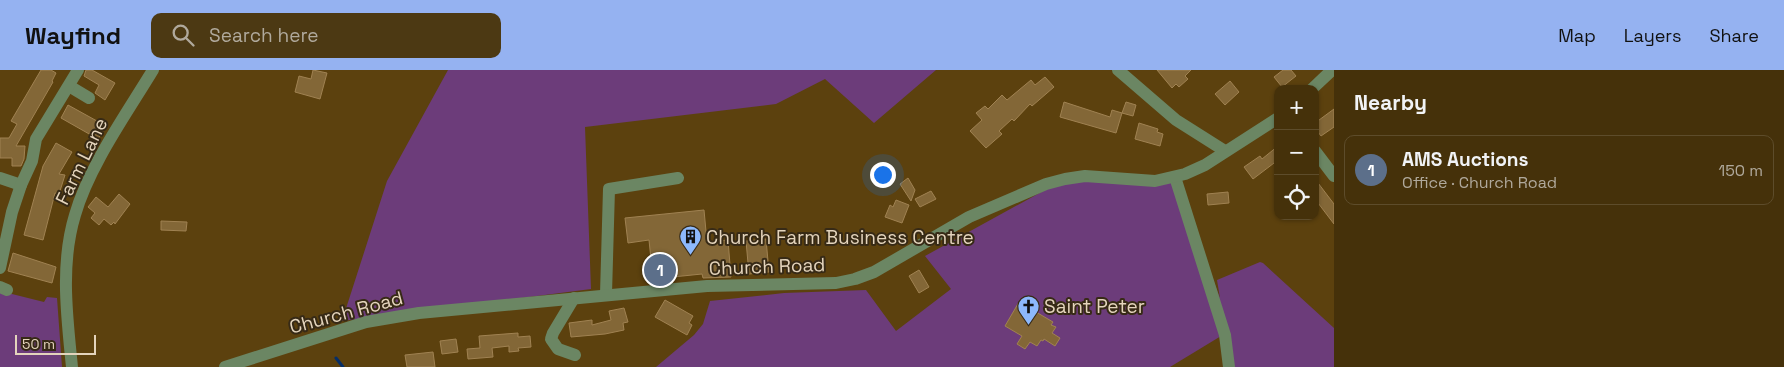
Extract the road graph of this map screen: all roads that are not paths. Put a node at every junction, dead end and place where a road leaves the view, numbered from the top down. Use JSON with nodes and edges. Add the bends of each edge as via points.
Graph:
{"nodes":[{"id":1,"x":153,"y":70,"type":"edge"},
{"id":2,"x":1118,"y":70,"type":"edge"},
{"id":3,"x":1332,"y":70,"type":"edge"},
{"id":4,"x":72,"y":75,"type":"edge"},
{"id":5,"x":1316,"y":85,"type":"edge"},
{"id":6,"x":89,"y":98,"type":"dead end"},
{"id":7,"x":1274,"y":120,"type":"edge"},
{"id":8,"x":1225,"y":151,"type":"junction"},
{"id":9,"x":1319,"y":156,"type":"edge"},
{"id":10,"x":1334,"y":176,"type":"edge"},
{"id":11,"x":1175,"y":177,"type":"junction"},
{"id":12,"x":0,"y":178,"type":"edge"},
{"id":13,"x":678,"y":178,"type":"dead end"},
{"id":14,"x":21,"y":185,"type":"junction"},
{"id":15,"x":0,"y":268,"type":"edge"},
{"id":16,"x":606,"y":294,"type":"junction"},
{"id":17,"x":574,"y":298,"type":"junction"},
{"id":18,"x":575,"y":355,"type":"dead end"},
{"id":19,"x":72,"y":367,"type":"edge"},
{"id":20,"x":225,"y":367,"type":"edge"},
{"id":21,"x":1229,"y":367,"type":"edge"}],
"edges":[{"from":1,"to":19,"type":"street","name":"Farm Lane","via":[[90,178],[75,215],[68,245],[67,269],[67,320]]},
{"from":2,"to":8,"type":"street","via":[[1176,120]]},
{"from":3,"to":5,"type":"street"},
{"from":4,"to":6,"type":"street"},
{"from":4,"to":14,"type":"street","via":[[36,139],[32,161]]},
{"from":7,"to":8,"type":"street","name":"Church Road"},
{"from":8,"to":11,"type":"street","name":"Church Road","via":[[1195,170]]},
{"from":9,"to":10,"type":"street"},
{"from":11,"to":16,"type":"street","name":"Church Road","via":[[1145,181],[1075,177],[1046,184],[969,216],[874,272],[836,283],[707,286]]},
{"from":11,"to":21,"type":"street","via":[[1225,335]]},
{"from":12,"to":14,"type":"street"},
{"from":13,"to":16,"type":"street","via":[[609,188]]},
{"from":14,"to":15,"type":"street"},
{"from":16,"to":17,"type":"street","name":"Church Road"},
{"from":17,"to":18,"type":"street","via":[[551,339],[558,349]]},
{"from":17,"to":20,"type":"street","name":"Church Road","via":[[419,313],[366,322]]}]}
